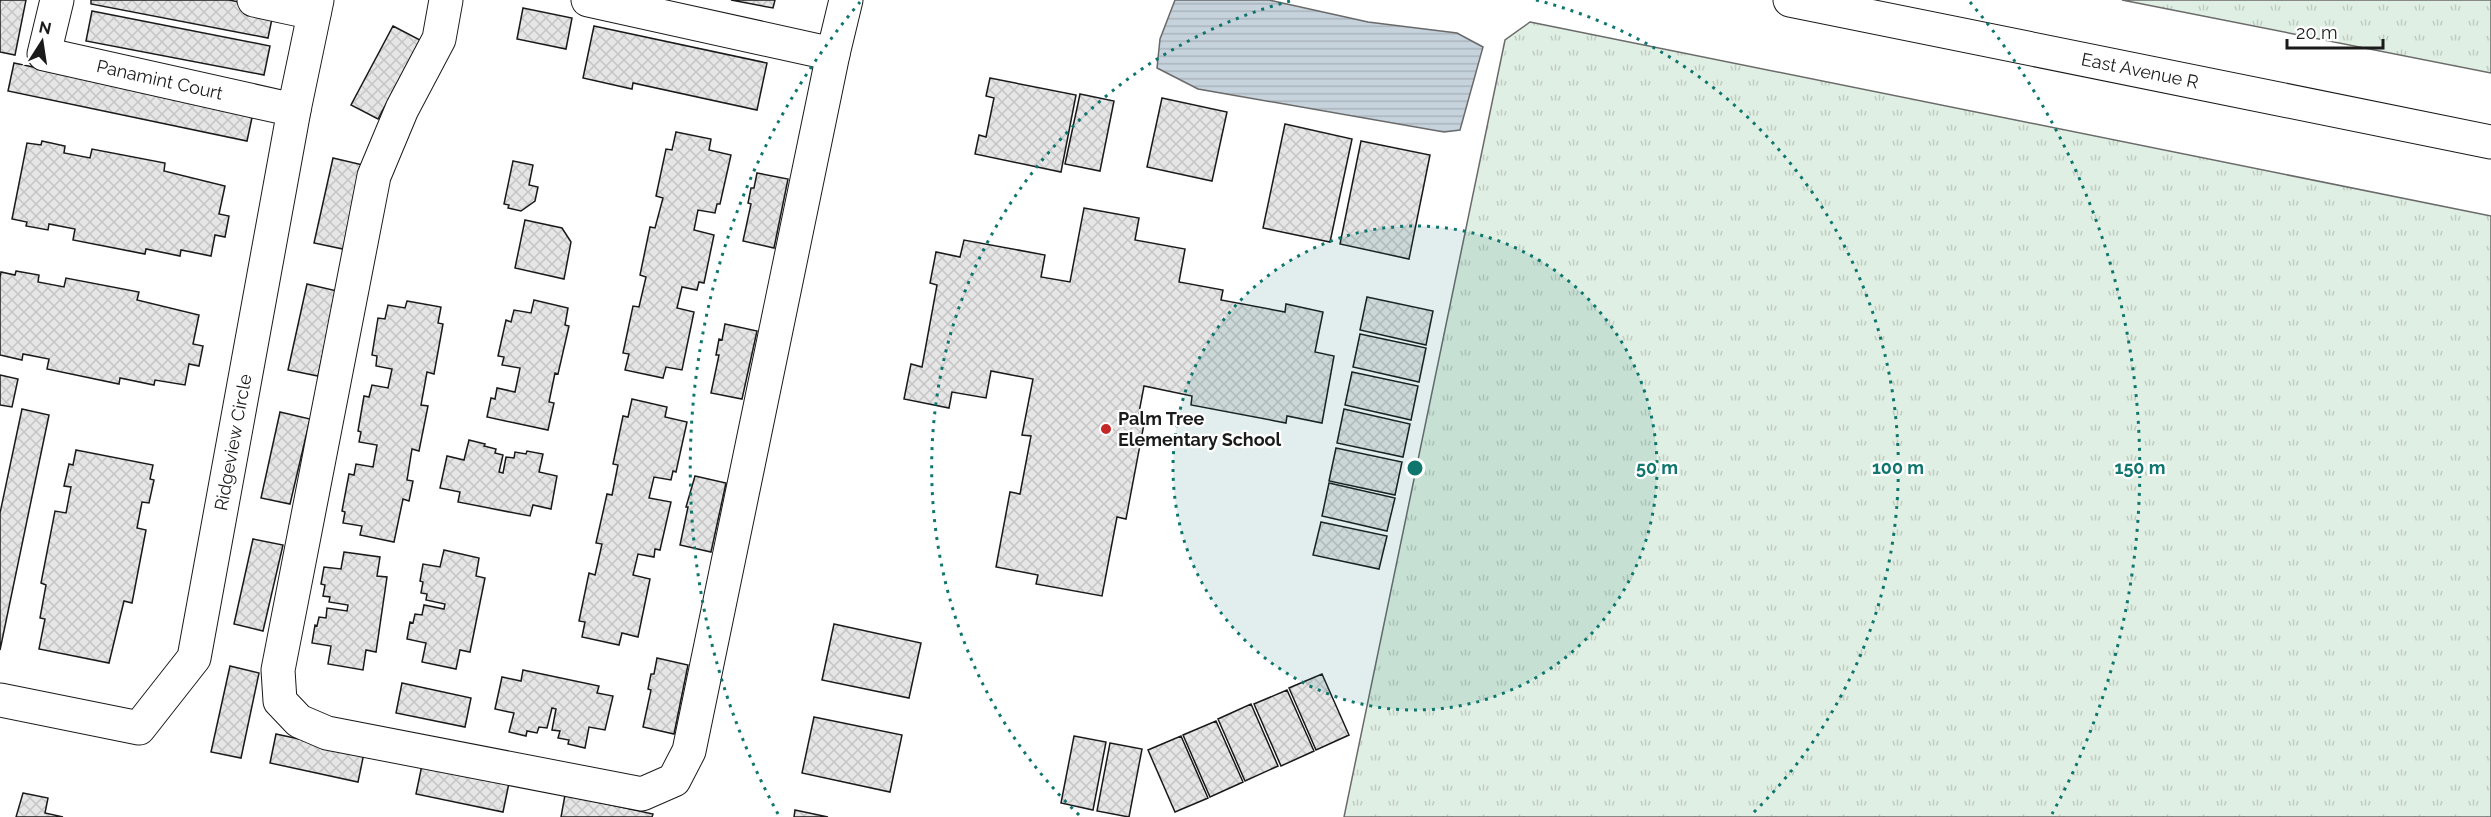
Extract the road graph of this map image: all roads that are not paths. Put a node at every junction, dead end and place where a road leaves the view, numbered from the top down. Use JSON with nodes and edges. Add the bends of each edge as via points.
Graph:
{"nodes":[{"id":1,"x":57,"y":0,"type":"edge"},
{"id":2,"x":254,"y":0,"type":"edge"},
{"id":3,"x":446,"y":0,"type":"edge"},
{"id":4,"x":588,"y":0,"type":"edge"},
{"id":5,"x":846,"y":0,"type":"edge"},
{"id":6,"x":1790,"y":0,"type":"edge"},
{"id":7,"x":316,"y":7,"type":"edge"},
{"id":8,"x":833,"y":54,"type":"junction"},
{"id":9,"x":294,"y":110,"type":"junction"},
{"id":10,"x":2491,"y":142,"type":"edge"},
{"id":11,"x":0,"y":700,"type":"edge"}],
"edges":[{"from":1,"to":9,"type":"street","name":"Panamint Court","via":[[44,54]]},
{"from":2,"to":7,"type":"street"},
{"from":3,"to":8,"type":"street","via":[[439,39],[402,109],[374,176],[278,670],[280,701],[299,721],[327,733],[642,794],[674,780],[688,751]]},
{"from":4,"to":8,"type":"street"},
{"from":5,"to":8,"type":"street"},
{"from":6,"to":10,"type":"street","name":"East Avenue R"},
{"from":7,"to":9,"type":"street","name":"Ridgeview Circle"},
{"from":9,"to":11,"type":"street","name":"Ridgeview Circle","via":[[194,658],[138,728]]}]}
